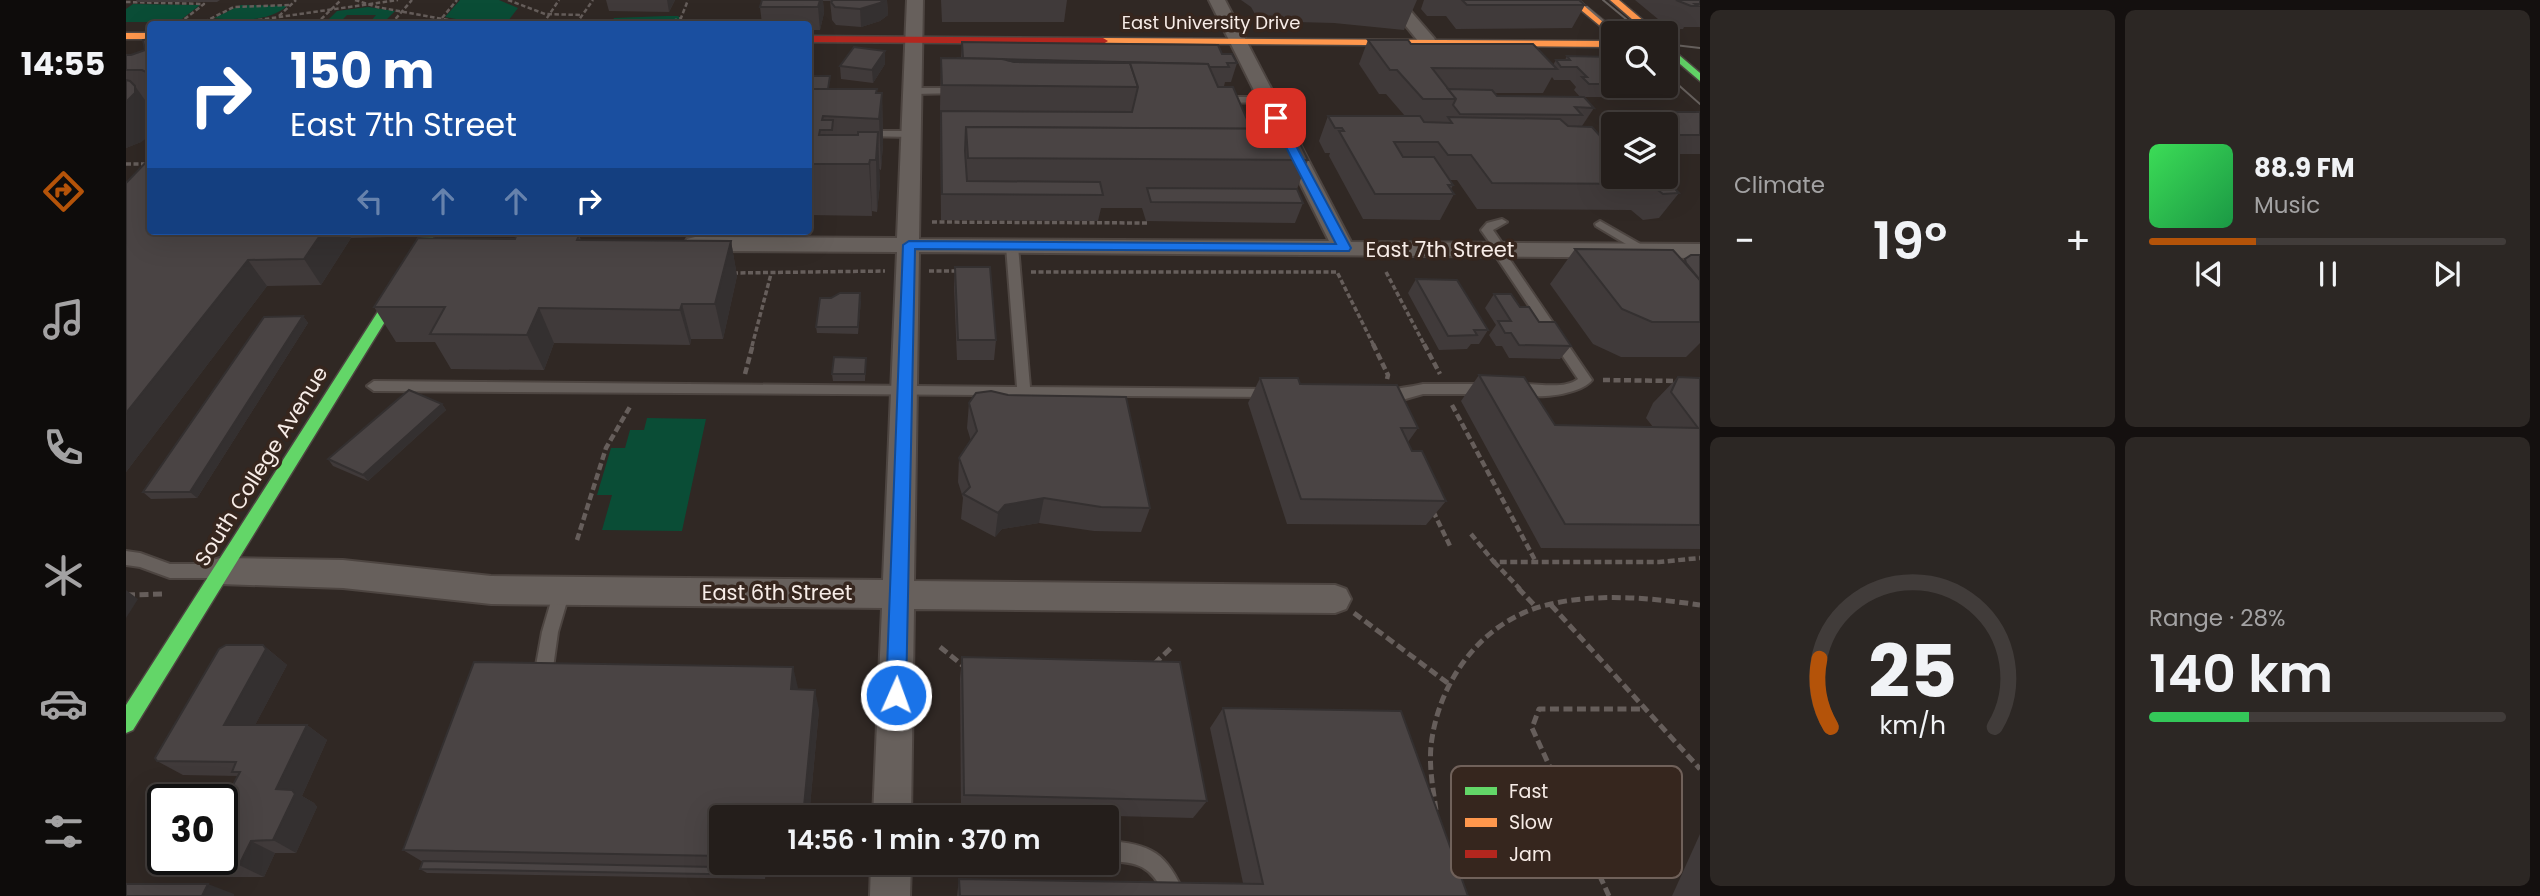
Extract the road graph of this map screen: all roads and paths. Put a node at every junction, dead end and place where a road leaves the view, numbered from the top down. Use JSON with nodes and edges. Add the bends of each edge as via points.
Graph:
{"nodes":[{"id":1,"x":296,"y":0,"type":"edge"},
{"id":2,"x":341,"y":0,"type":"edge"},
{"id":3,"x":355,"y":0,"type":"edge"},
{"id":4,"x":398,"y":0,"type":"edge"},
{"id":5,"x":412,"y":0,"type":"edge"},
{"id":6,"x":457,"y":0,"type":"edge"},
{"id":7,"x":508,"y":0,"type":"edge"},
{"id":8,"x":559,"y":0,"type":"edge"},
{"id":9,"x":593,"y":0,"type":"edge"},
{"id":10,"x":688,"y":0,"type":"edge"},
{"id":11,"x":915,"y":0,"type":"edge"},
{"id":12,"x":1217,"y":0,"type":"edge"},
{"id":13,"x":1393,"y":0,"type":"edge"},
{"id":14,"x":1573,"y":0,"type":"edge"},
{"id":15,"x":1614,"y":0,"type":"edge"},
{"id":16,"x":126,"y":5,"type":"edge"},
{"id":17,"x":291,"y":5,"type":"junction"},
{"id":18,"x":372,"y":5,"type":"junction"},
{"id":19,"x":329,"y":11,"type":"junction"},
{"id":20,"x":402,"y":12,"type":"junction"},
{"id":21,"x":549,"y":15,"type":"junction"},
{"id":22,"x":582,"y":15,"type":"junction"},
{"id":23,"x":277,"y":17,"type":"junction"},
{"id":24,"x":441,"y":18,"type":"junction"},
{"id":25,"x":182,"y":21,"type":"edge"},
{"id":26,"x":207,"y":21,"type":"edge"},
{"id":27,"x":252,"y":21,"type":"edge"},
{"id":28,"x":319,"y":21,"type":"edge"},
{"id":29,"x":394,"y":21,"type":"edge"},
{"id":30,"x":458,"y":21,"type":"edge"},
{"id":31,"x":545,"y":21,"type":"edge"},
{"id":32,"x":579,"y":21,"type":"edge"},
{"id":33,"x":673,"y":21,"type":"edge"},
{"id":34,"x":1639,"y":21,"type":"edge"},
{"id":35,"x":1601,"y":23,"type":"edge"},
{"id":36,"x":126,"y":36,"type":"edge"},
{"id":37,"x":147,"y":36,"type":"edge"},
{"id":38,"x":812,"y":39,"type":"edge"},
{"id":39,"x":1428,"y":42,"type":"junction"},
{"id":40,"x":1601,"y":44,"type":"edge"},
{"id":41,"x":915,"y":45,"type":"junction"},
{"id":42,"x":1241,"y":46,"type":"junction"},
{"id":43,"x":126,"y":47,"type":"edge"},
{"id":44,"x":147,"y":47,"type":"edge"},
{"id":45,"x":812,"y":49,"type":"edge"},
{"id":46,"x":1678,"y":49,"type":"edge"},
{"id":47,"x":1686,"y":49,"type":"dead end"},
{"id":48,"x":1601,"y":54,"type":"edge"},
{"id":49,"x":1678,"y":58,"type":"edge"},
{"id":50,"x":1700,"y":78,"type":"edge"},
{"id":51,"x":914,"y":91,"type":"junction"},
{"id":52,"x":961,"y":91,"type":"edge"},
{"id":53,"x":1206,"y":100,"type":"edge"},
{"id":54,"x":1267,"y":100,"type":"junction"},
{"id":55,"x":847,"y":134,"type":"edge"},
{"id":56,"x":912,"y":134,"type":"junction"},
{"id":57,"x":126,"y":164,"type":"edge"},
{"id":58,"x":147,"y":167,"type":"edge"},
{"id":59,"x":928,"y":222,"type":"dead end"},
{"id":60,"x":1502,"y":222,"type":"dead end"},
{"id":61,"x":1148,"y":223,"type":"dead end"},
{"id":62,"x":1600,"y":223,"type":"dead end"},
{"id":63,"x":427,"y":236,"type":"edge"},
{"id":64,"x":1492,"y":238,"type":"junction"},
{"id":65,"x":451,"y":240,"type":"edge"},
{"id":66,"x":676,"y":243,"type":"edge"},
{"id":67,"x":909,"y":245,"type":"junction"},
{"id":68,"x":1012,"y":246,"type":"junction"},
{"id":69,"x":1344,"y":248,"type":"junction"},
{"id":70,"x":1645,"y":250,"type":"junction"},
{"id":71,"x":1700,"y":251,"type":"edge"},
{"id":72,"x":891,"y":271,"type":"dead end"},
{"id":73,"x":925,"y":271,"type":"dead end"},
{"id":74,"x":964,"y":271,"type":"edge"},
{"id":75,"x":1015,"y":272,"type":"junction"},
{"id":76,"x":1337,"y":272,"type":"dead end"},
{"id":77,"x":1386,"y":272,"type":"dead end"},
{"id":78,"x":730,"y":273,"type":"edge"},
{"id":79,"x":771,"y":273,"type":"junction"},
{"id":80,"x":1585,"y":380,"type":"junction"},
{"id":81,"x":1688,"y":381,"type":"edge"},
{"id":82,"x":374,"y":386,"type":"dead end"},
{"id":83,"x":642,"y":387,"type":"junction"},
{"id":84,"x":742,"y":388,"type":"junction"},
{"id":85,"x":1446,"y":388,"type":"junction"},
{"id":86,"x":904,"y":390,"type":"junction"},
{"id":87,"x":1024,"y":392,"type":"junction"},
{"id":88,"x":1290,"y":394,"type":"edge"},
{"id":89,"x":1369,"y":395,"type":"edge"},
{"id":90,"x":1471,"y":534,"type":"dead end"},
{"id":91,"x":577,"y":540,"type":"dead end"},
{"id":92,"x":126,"y":558,"type":"edge"},
{"id":93,"x":1700,"y":558,"type":"edge"},
{"id":94,"x":1494,"y":562,"type":"junction"},
{"id":95,"x":1536,"y":562,"type":"junction"},
{"id":96,"x":220,"y":571,"type":"junction"},
{"id":97,"x":562,"y":591,"type":"junction"},
{"id":98,"x":898,"y":593,"type":"junction"},
{"id":99,"x":166,"y":594,"type":"dead end"},
{"id":100,"x":126,"y":595,"type":"edge"},
{"id":101,"x":1335,"y":599,"type":"joint"},
{"id":102,"x":1551,"y":605,"type":"junction"},
{"id":103,"x":1700,"y":605,"type":"edge"},
{"id":104,"x":1536,"y":607,"type":"junction"},
{"id":105,"x":940,"y":647,"type":"dead end"},
{"id":106,"x":1172,"y":647,"type":"dead end"},
{"id":107,"x":1141,"y":672,"type":"edge"},
{"id":108,"x":976,"y":674,"type":"edge"},
{"id":109,"x":541,"y":683,"type":"edge"},
{"id":110,"x":1449,"y":684,"type":"junction"},
{"id":111,"x":1646,"y":709,"type":"junction"},
{"id":112,"x":126,"y":723,"type":"edge"},
{"id":113,"x":1549,"y":766,"type":"edge"},
{"id":114,"x":1700,"y":769,"type":"edge"},
{"id":115,"x":892,"y":805,"type":"edge"},
{"id":116,"x":1437,"y":819,"type":"edge"},
{"id":117,"x":1119,"y":851,"type":"edge"},
{"id":118,"x":891,"y":875,"type":"edge"},
{"id":119,"x":1601,"y":878,"type":"edge"},
{"id":120,"x":890,"y":896,"type":"edge"},
{"id":121,"x":1175,"y":896,"type":"edge"},
{"id":122,"x":1609,"y":896,"type":"edge"}],
"edges":[{"from":1,"to":17,"type":"path"},
{"from":2,"to":19,"type":"path"},
{"from":3,"to":18,"type":"path"},
{"from":4,"to":18,"type":"path"},
{"from":5,"to":20,"type":"path"},
{"from":6,"to":24,"type":"path"},
{"from":7,"to":21,"type":"path"},
{"from":8,"to":21,"type":"path"},
{"from":9,"to":22,"type":"path"},
{"from":10,"to":33,"type":"path","via":[[681,18]]},
{"from":11,"to":41,"type":"street"},
{"from":12,"to":42,"type":"street"},
{"from":13,"to":39,"type":"street"},
{"from":14,"to":35,"type":"main road"},
{"from":15,"to":34,"type":"main road"},
{"from":16,"to":25,"type":"path","via":[[204,4]]},
{"from":17,"to":23,"type":"path"},
{"from":17,"to":26,"type":"path","via":[[241,4]]},
{"from":18,"to":19,"type":"path"},
{"from":18,"to":20,"type":"path"},
{"from":19,"to":23,"type":"path"},
{"from":19,"to":28,"type":"path"},
{"from":20,"to":24,"type":"path"},
{"from":20,"to":29,"type":"path"},
{"from":21,"to":22,"type":"path"},
{"from":21,"to":31,"type":"path"},
{"from":22,"to":32,"type":"path"},
{"from":23,"to":27,"type":"path"},
{"from":24,"to":30,"type":"path"},
{"from":36,"to":37,"type":"main road"},
{"from":38,"to":41,"type":"main road","name":"East University Drive"},
{"from":39,"to":40,"type":"main road","name":"East University Drive"},
{"from":39,"to":42,"type":"main road","name":"East University Drive"},
{"from":41,"to":42,"type":"main road","name":"East University Drive"},
{"from":41,"to":45,"type":"main road","name":"East University Drive"},
{"from":41,"to":51,"type":"street"},
{"from":42,"to":48,"type":"main road","name":"East University Drive"},
{"from":42,"to":54,"type":"street"},
{"from":43,"to":44,"type":"main road"},
{"from":46,"to":47,"type":"main road"},
{"from":49,"to":50,"type":"main road"},
{"from":51,"to":52,"type":"lane"},
{"from":51,"to":56,"type":"street"},
{"from":53,"to":54,"type":"lane"},
{"from":54,"to":69,"type":"street"},
{"from":55,"to":56,"type":"lane"},
{"from":56,"to":67,"type":"street"},
{"from":57,"to":58,"type":"path"},
{"from":59,"to":61,"type":"path"},
{"from":60,"to":64,"type":"lane","via":[[1491,225]]},
{"from":62,"to":70,"type":"lane"},
{"from":63,"to":65,"type":"street"},
{"from":63,"to":96,"type":"main road","name":"South College Avenue"},
{"from":64,"to":69,"type":"street","name":"East 7th Street"},
{"from":64,"to":70,"type":"street","name":"East 7th Street"},
{"from":64,"to":80,"type":"lane"},
{"from":66,"to":67,"type":"street","name":"East 7th Street"},
{"from":67,"to":68,"type":"street","name":"East 7th Street"},
{"from":67,"to":86,"type":"street"},
{"from":68,"to":69,"type":"street","name":"East 7th Street"},
{"from":68,"to":75,"type":"lane"},
{"from":70,"to":71,"type":"street","name":"East 7th Street"},
{"from":72,"to":79,"type":"path"},
{"from":73,"to":74,"type":"path"},
{"from":75,"to":76,"type":"path"},
{"from":75,"to":87,"type":"lane"},
{"from":77,"to":85,"type":"path"},
{"from":78,"to":79,"type":"path"},
{"from":79,"to":84,"type":"path"},
{"from":80,"to":81,"type":"path"},
{"from":80,"to":85,"type":"lane","via":[[1568,390]]},
{"from":82,"to":83,"type":"lane"},
{"from":83,"to":84,"type":"lane"},
{"from":83,"to":91,"type":"path","via":[[606,448]]},
{"from":84,"to":86,"type":"lane"},
{"from":85,"to":89,"type":"lane"},
{"from":85,"to":95,"type":"path"},
{"from":86,"to":87,"type":"lane"},
{"from":86,"to":98,"type":"street"},
{"from":87,"to":88,"type":"lane"},
{"from":90,"to":94,"type":"path"},
{"from":92,"to":96,"type":"lane","via":[[170,571]]},
{"from":93,"to":95,"type":"path"},
{"from":94,"to":95,"type":"path"},
{"from":94,"to":104,"type":"path"},
{"from":96,"to":97,"type":"street","name":"East 6th Street","via":[[343,574],[439,586]]},
{"from":96,"to":112,"type":"main road","name":"South College Avenue"},
{"from":97,"to":98,"type":"street","name":"East 6th Street"},
{"from":97,"to":109,"type":"lane"},
{"from":98,"to":101,"type":"street","name":"East 6th Street"},
{"from":98,"to":115,"type":"street"},
{"from":99,"to":100,"type":"path"},
{"from":101,"to":110,"type":"path"},
{"from":102,"to":103,"type":"path","via":[[1629,599]]},
{"from":102,"to":104,"type":"path"},
{"from":102,"to":111,"type":"path"},
{"from":104,"to":110,"type":"path","via":[[1503,623],[1471,648]]},
{"from":105,"to":108,"type":"path"},
{"from":106,"to":107,"type":"path"},
{"from":110,"to":116,"type":"path","via":[[1431,746]]},
{"from":111,"to":113,"type":"path","via":[[1539,709],[1532,728]]},
{"from":111,"to":114,"type":"path"},
{"from":117,"to":121,"type":"lane","via":[[1138,852],[1165,872]]},
{"from":118,"to":120,"type":"street"},
{"from":119,"to":122,"type":"path"}]}
